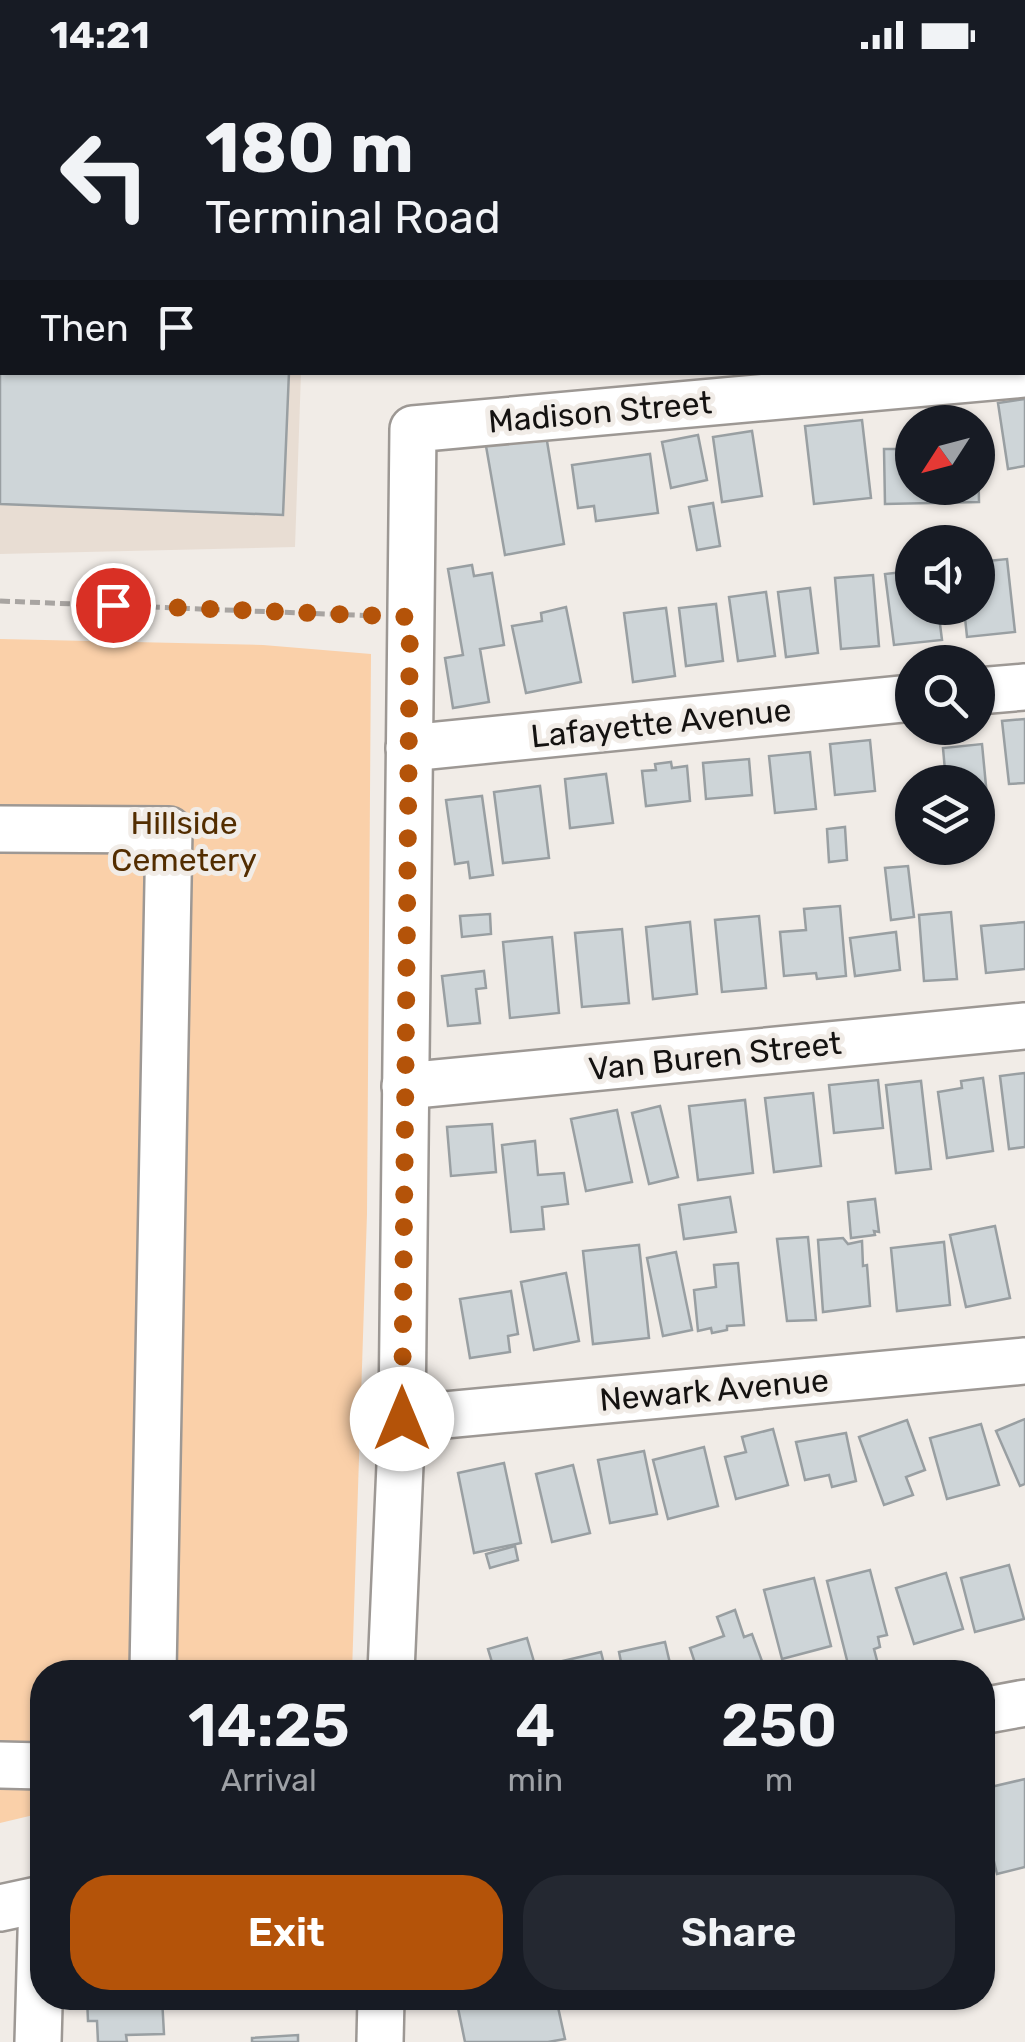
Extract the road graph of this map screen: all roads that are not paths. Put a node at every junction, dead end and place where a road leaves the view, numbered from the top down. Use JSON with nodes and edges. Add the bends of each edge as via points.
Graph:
{"nodes":[{"id":1,"x":1014,"y":375,"type":"edge"},
{"id":2,"x":1025,"y":687,"type":"edge"},
{"id":3,"x":995,"y":690,"type":"edge"},
{"id":4,"x":895,"y":700,"type":"edge"},
{"id":5,"x":409,"y":748,"type":"junction"},
{"id":6,"x":0,"y":829,"type":"edge"},
{"id":7,"x":1025,"y":1026,"type":"edge"},
{"id":8,"x":405,"y":1086,"type":"junction"},
{"id":9,"x":1025,"y":1362,"type":"edge"},
{"id":10,"x":402,"y":1419,"type":"junction"},
{"id":11,"x":153,"y":1660,"type":"edge"},
{"id":12,"x":392,"y":1660,"type":"edge"},
{"id":13,"x":1025,"y":1703,"type":"edge"},
{"id":14,"x":995,"y":1709,"type":"edge"},
{"id":15,"x":0,"y":1765,"type":"edge"},
{"id":16,"x":30,"y":1766,"type":"edge"},
{"id":17,"x":30,"y":1902,"type":"edge"},
{"id":18,"x":0,"y":1908,"type":"edge"},
{"id":19,"x":39,"y":2010,"type":"edge"},
{"id":20,"x":380,"y":2010,"type":"edge"},
{"id":21,"x":38,"y":2042,"type":"edge"},
{"id":22,"x":380,"y":2042,"type":"edge"}],
"edges":[{"from":1,"to":5,"type":"street","name":"Madison Street","via":[[413,429]]},
{"from":2,"to":3,"type":"street"},
{"from":4,"to":5,"type":"street","name":"Lafayette Avenue"},
{"from":5,"to":8,"type":"street"},
{"from":6,"to":11,"type":"street","via":[[169,830]]},
{"from":7,"to":8,"type":"street","name":"Van Buren Street"},
{"from":8,"to":10,"type":"street"},
{"from":9,"to":10,"type":"street","name":"Newark Avenue"},
{"from":10,"to":12,"type":"street"},
{"from":13,"to":14,"type":"street"},
{"from":15,"to":16,"type":"street"},
{"from":17,"to":18,"type":"street"},
{"from":19,"to":21,"type":"street"},
{"from":20,"to":22,"type":"street"}]}
